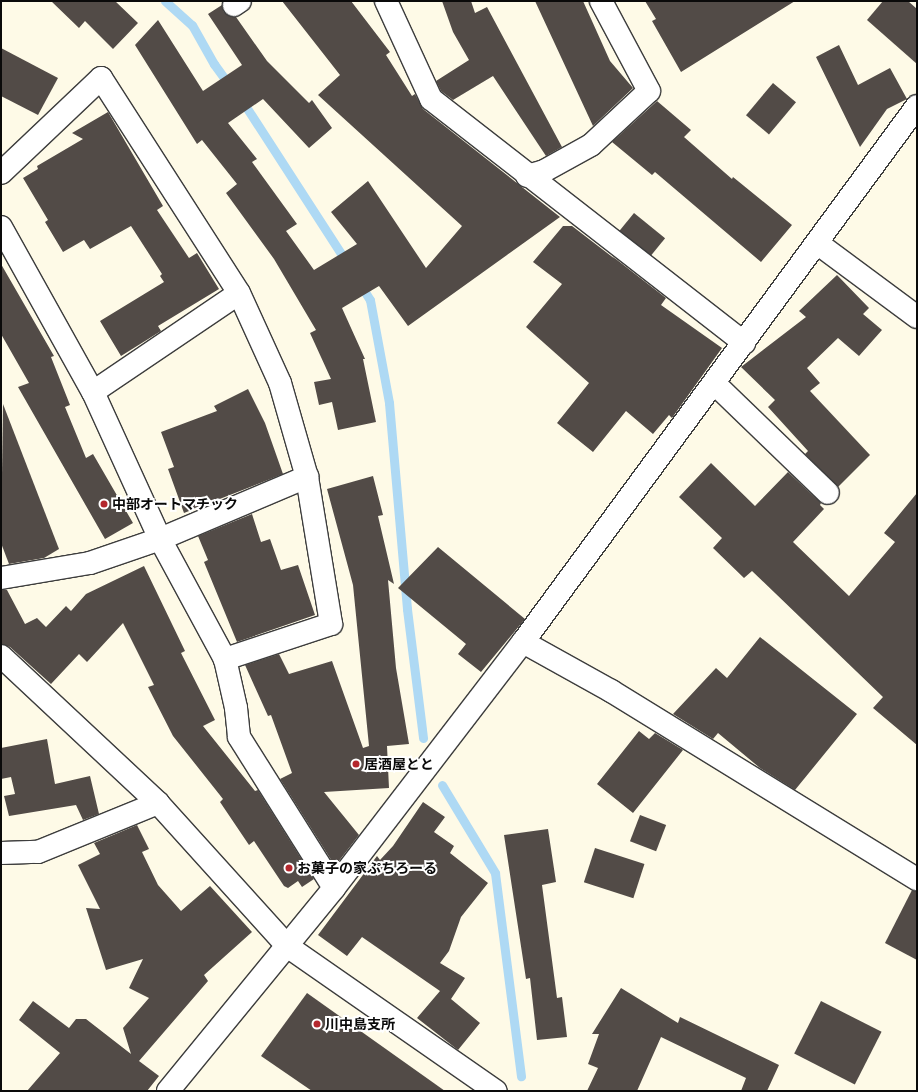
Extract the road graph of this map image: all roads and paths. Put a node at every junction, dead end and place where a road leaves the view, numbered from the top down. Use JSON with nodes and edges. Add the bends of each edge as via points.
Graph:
{"nodes":[{"id":1,"x":386,"y":1,"type":"edge"},
{"id":2,"x":601,"y":1,"type":"edge"},
{"id":3,"x":917,"y":106,"type":"edge"},
{"id":4,"x":1,"y":173,"type":"edge"},
{"id":5,"x":527,"y":176,"type":"junction"},
{"id":6,"x":1,"y":227,"type":"edge"},
{"id":7,"x":817,"y":243,"type":"junction"},
{"id":8,"x":239,"y":292,"type":"junction"},
{"id":9,"x":917,"y":317,"type":"edge"},
{"id":10,"x":744,"y":343,"type":"junction"},
{"id":11,"x":714,"y":383,"type":"junction"},
{"id":12,"x":93,"y":392,"type":"junction"},
{"id":13,"x":307,"y":477,"type":"junction"},
{"id":14,"x":828,"y":493,"type":"dead end"},
{"id":15,"x":160,"y":539,"type":"junction"},
{"id":16,"x":1,"y":578,"type":"edge"},
{"id":17,"x":523,"y":642,"type":"junction"},
{"id":18,"x":1,"y":656,"type":"edge"},
{"id":19,"x":225,"y":659,"type":"junction"},
{"id":20,"x":158,"y":803,"type":"junction"},
{"id":21,"x":1,"y":853,"type":"edge"},
{"id":22,"x":917,"y":879,"type":"edge"},
{"id":23,"x":334,"y":888,"type":"junction"},
{"id":24,"x":287,"y":946,"type":"junction"},
{"id":25,"x":168,"y":1091,"type":"edge"},
{"id":26,"x":496,"y":1091,"type":"edge"}],
"edges":[{"from":1,"to":5,"type":"street","via":[[431,100]]},
{"from":2,"to":5,"type":"street","via":[[649,91],[591,145],[544,171]]},
{"from":3,"to":7,"type":"street"},
{"from":4,"to":8,"type":"street","via":[[101,78]]},
{"from":5,"to":10,"type":"street"},
{"from":6,"to":12,"type":"street"},
{"from":7,"to":9,"type":"street"},
{"from":7,"to":10,"type":"street"},
{"from":8,"to":12,"type":"street"},
{"from":8,"to":13,"type":"street","via":[[280,383]]},
{"from":10,"to":11,"type":"street"},
{"from":11,"to":14,"type":"street"},
{"from":11,"to":17,"type":"street"},
{"from":12,"to":15,"type":"street"},
{"from":13,"to":15,"type":"street"},
{"from":13,"to":19,"type":"street","via":[[331,624]]},
{"from":15,"to":16,"type":"street","via":[[90,563]]},
{"from":15,"to":19,"type":"street"},
{"from":17,"to":22,"type":"street","via":[[611,691]]},
{"from":17,"to":23,"type":"street"},
{"from":18,"to":20,"type":"street"},
{"from":19,"to":23,"type":"street","via":[[236,708],[238,737]]},
{"from":20,"to":21,"type":"street","via":[[38,852]]},
{"from":20,"to":24,"type":"street"},
{"from":23,"to":24,"type":"street"},
{"from":24,"to":25,"type":"street"},
{"from":24,"to":26,"type":"street"}]}
